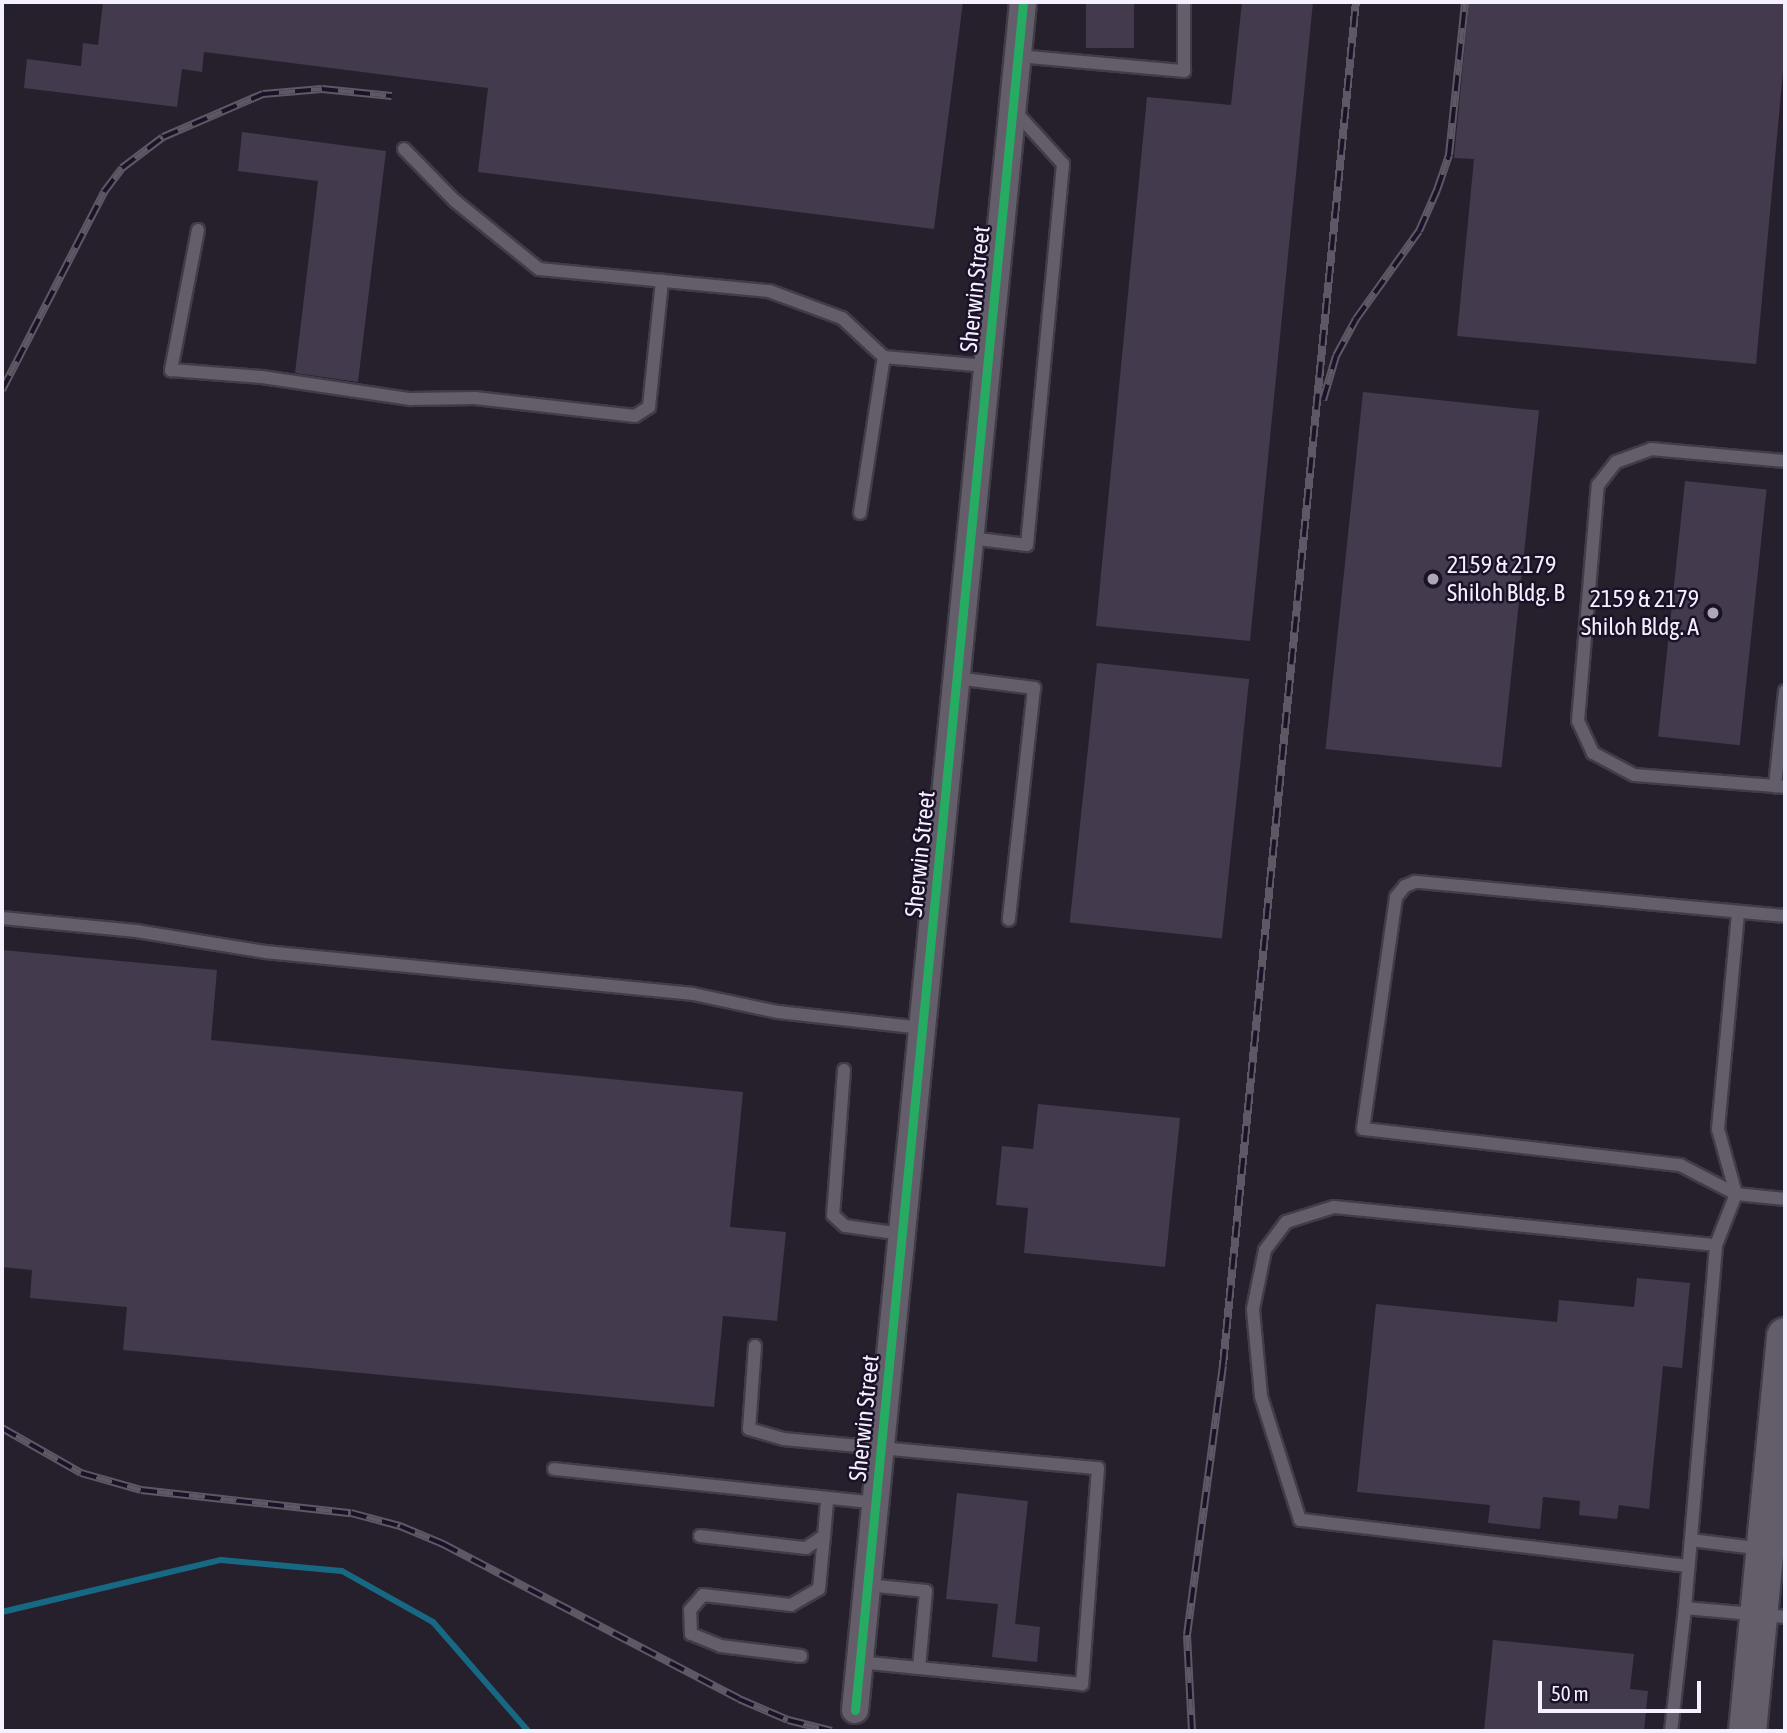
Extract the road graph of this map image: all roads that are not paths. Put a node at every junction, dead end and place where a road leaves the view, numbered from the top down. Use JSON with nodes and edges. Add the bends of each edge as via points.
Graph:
{"nodes":[{"id":1,"x":1023,"y":2,"type":"edge"},
{"id":2,"x":1184,"y":2,"type":"edge"},
{"id":3,"x":1017,"y":56,"type":"junction"},
{"id":4,"x":1013,"y":108,"type":"junction"},
{"id":5,"x":404,"y":149,"type":"dead end"},
{"id":6,"x":198,"y":230,"type":"dead end"},
{"id":7,"x":662,"y":281,"type":"junction"},
{"id":8,"x":884,"y":357,"type":"junction"},
{"id":9,"x":987,"y":366,"type":"junction"},
{"id":10,"x":1785,"y":461,"type":"edge"},
{"id":11,"x":860,"y":513,"type":"dead end"},
{"id":12,"x":970,"y":538,"type":"junction"},
{"id":13,"x":957,"y":678,"type":"junction"},
{"id":14,"x":1785,"y":691,"type":"edge"},
{"id":15,"x":1780,"y":787,"type":"edge"},
{"id":16,"x":1738,"y":912,"type":"junction"},
{"id":17,"x":1785,"y":916,"type":"edge"},
{"id":18,"x":2,"y":918,"type":"edge"},
{"id":19,"x":1009,"y":920,"type":"dead end"},
{"id":20,"x":922,"y":1028,"type":"junction"},
{"id":21,"x":844,"y":1070,"type":"dead end"},
{"id":22,"x":1736,"y":1194,"type":"junction"},
{"id":23,"x":1785,"y":1199,"type":"edge"},
{"id":24,"x":902,"y":1234,"type":"junction"},
{"id":25,"x":1716,"y":1245,"type":"junction"},
{"id":26,"x":1785,"y":1336,"type":"edge"},
{"id":27,"x":755,"y":1346,"type":"dead end"},
{"id":28,"x":881,"y":1447,"type":"junction"},
{"id":29,"x":554,"y":1469,"type":"dead end"},
{"id":30,"x":827,"y":1498,"type":"junction"},
{"id":31,"x":875,"y":1503,"type":"junction"},
{"id":32,"x":699,"y":1536,"type":"dead end"},
{"id":33,"x":824,"y":1536,"type":"junction"},
{"id":34,"x":1690,"y":1540,"type":"junction"},
{"id":35,"x":1764,"y":1549,"type":"junction"},
{"id":36,"x":1689,"y":1566,"type":"junction"},
{"id":37,"x":867,"y":1585,"type":"junction"},
{"id":38,"x":1685,"y":1608,"type":"junction"},
{"id":39,"x":1772,"y":1616,"type":"edge"},
{"id":40,"x":801,"y":1656,"type":"dead end"},
{"id":41,"x":859,"y":1662,"type":"junction"},
{"id":42,"x":919,"y":1668,"type":"junction"},
{"id":43,"x":855,"y":1710,"type":"dead end"},
{"id":44,"x":1671,"y":1731,"type":"edge"},
{"id":45,"x":1747,"y":1731,"type":"edge"}],
"edges":[{"from":1,"to":3,"type":"street","name":"Sherwin Street"},
{"from":2,"to":3,"type":"lane","via":[[1184,71]]},
{"from":3,"to":4,"type":"street","name":"Sherwin Street"},
{"from":4,"to":9,"type":"street","name":"Sherwin Street"},
{"from":4,"to":12,"type":"lane","via":[[1063,164],[1027,545]]},
{"from":5,"to":7,"type":"lane","via":[[455,201],[539,269]]},
{"from":6,"to":7,"type":"lane","via":[[171,370],[262,377],[410,399],[475,398],[635,416],[649,407]]},
{"from":7,"to":8,"type":"lane","via":[[769,291],[842,318]]},
{"from":8,"to":9,"type":"lane"},
{"from":8,"to":11,"type":"lane"},
{"from":9,"to":12,"type":"street","name":"Sherwin Street"},
{"from":10,"to":15,"type":"lane","via":[[1651,449],[1616,462],[1598,485],[1578,721],[1593,753],[1634,775]]},
{"from":12,"to":13,"type":"street","name":"Sherwin Street"},
{"from":13,"to":19,"type":"lane","via":[[1034,688]]},
{"from":13,"to":20,"type":"street","name":"Sherwin Street"},
{"from":14,"to":15,"type":"lane"},
{"from":16,"to":17,"type":"lane"},
{"from":16,"to":22,"type":"lane","via":[[1718,1129]]},
{"from":16,"to":22,"type":"lane","via":[[1415,882],[1405,886],[1396,897],[1363,1129],[1680,1165]]},
{"from":18,"to":20,"type":"lane","via":[[136,931],[279,953],[693,994],[778,1012]]},
{"from":20,"to":24,"type":"street","name":"Sherwin Street"},
{"from":21,"to":24,"type":"lane","via":[[833,1215],[845,1226]]},
{"from":22,"to":23,"type":"lane"},
{"from":22,"to":25,"type":"lane"},
{"from":24,"to":28,"type":"street","name":"Sherwin Street"},
{"from":25,"to":34,"type":"lane"},
{"from":25,"to":36,"type":"lane","via":[[1334,1207],[1286,1222],[1265,1250],[1253,1309],[1261,1395],[1300,1520]]},
{"from":26,"to":35,"type":"main road"},
{"from":27,"to":28,"type":"lane","via":[[749,1429],[784,1439]]},
{"from":28,"to":31,"type":"street","name":"Sherwin Street"},
{"from":28,"to":42,"type":"lane","via":[[1098,1468],[1082,1684]]},
{"from":29,"to":30,"type":"lane"},
{"from":30,"to":31,"type":"lane"},
{"from":30,"to":33,"type":"lane"},
{"from":31,"to":37,"type":"street","name":"Sherwin Street"},
{"from":32,"to":33,"type":"lane","via":[[806,1548]]},
{"from":33,"to":40,"type":"lane","via":[[819,1589],[791,1605],[703,1595],[690,1610],[691,1634],[721,1646]]},
{"from":34,"to":35,"type":"lane"},
{"from":34,"to":36,"type":"lane"},
{"from":35,"to":39,"type":"main road"},
{"from":36,"to":38,"type":"lane"},
{"from":37,"to":41,"type":"street","name":"Sherwin Street"},
{"from":37,"to":42,"type":"lane","via":[[926,1591]]},
{"from":38,"to":39,"type":"lane"},
{"from":38,"to":44,"type":"lane"},
{"from":39,"to":45,"type":"main road"},
{"from":41,"to":42,"type":"lane"},
{"from":41,"to":43,"type":"street","name":"Sherwin Street"}]}
